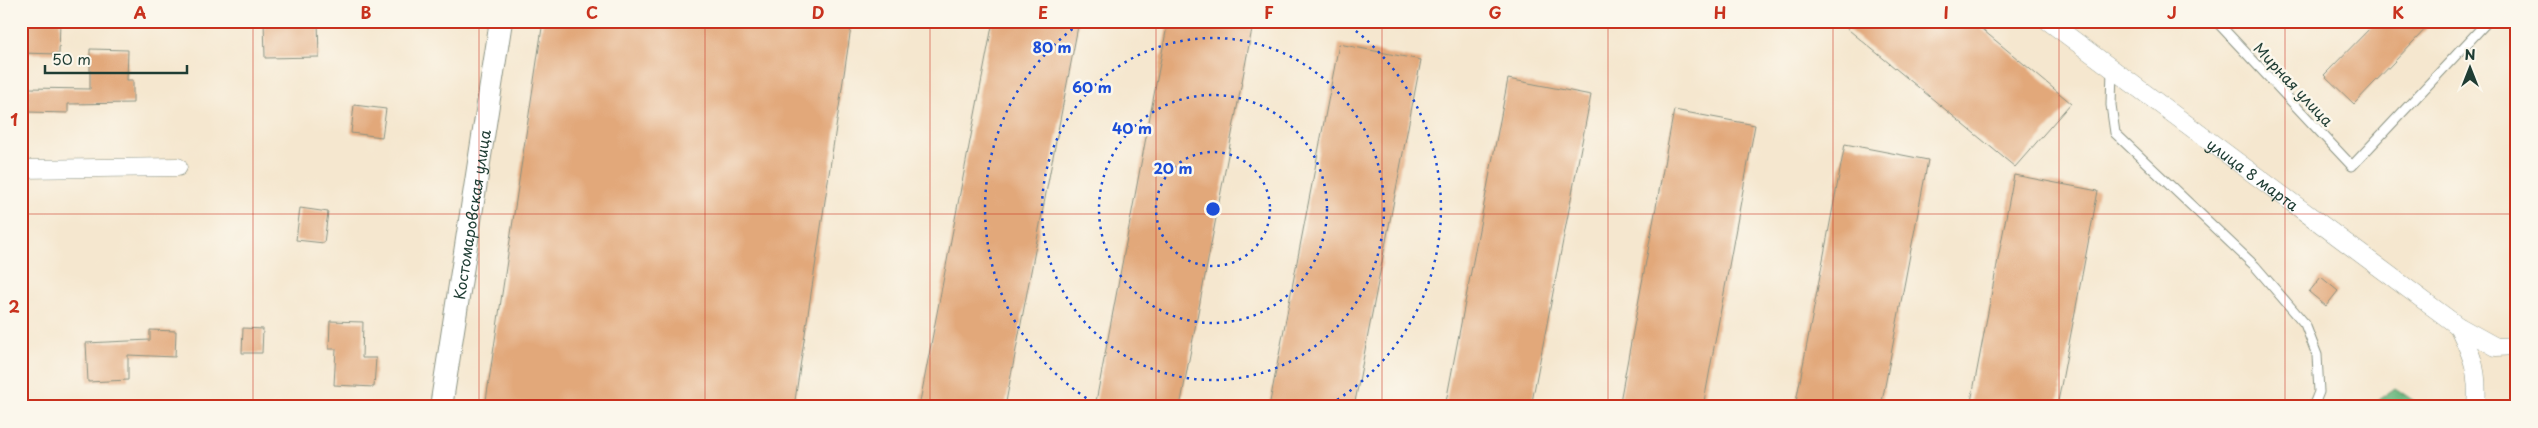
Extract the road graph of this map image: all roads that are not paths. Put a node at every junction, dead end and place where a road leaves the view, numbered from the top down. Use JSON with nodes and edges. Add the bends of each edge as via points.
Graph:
{"nodes":[{"id":1,"x":501,"y":21,"type":"edge"},
{"id":2,"x":2048,"y":21,"type":"edge"},
{"id":3,"x":2216,"y":21,"type":"edge"},
{"id":4,"x":2488,"y":21,"type":"edge"},
{"id":5,"x":2112,"y":69,"type":"junction"},
{"id":6,"x":178,"y":167,"type":"dead end"},
{"id":7,"x":21,"y":170,"type":"edge"},
{"id":8,"x":2458,"y":326,"type":"junction"},
{"id":9,"x":2517,"y":346,"type":"edge"},
{"id":10,"x":441,"y":407,"type":"edge"},
{"id":11,"x":2313,"y":407,"type":"edge"},
{"id":12,"x":2476,"y":407,"type":"edge"}],
"edges":[{"from":1,"to":10,"type":"street","name":"Костомаровская улица"},
{"from":2,"to":5,"type":"street","name":"улица 8 марта"},
{"from":3,"to":4,"type":"lane","name":"Мирная улица","via":[[2352,166]]},
{"from":5,"to":8,"type":"street","name":"улица 8 марта"},
{"from":5,"to":11,"type":"lane","via":[[2110,105],[2115,133],[2255,266],[2305,324],[2317,355],[2319,392]]},
{"from":6,"to":7,"type":"street"},
{"from":8,"to":9,"type":"street","name":"улица 8 марта","via":[[2496,347]]},
{"from":8,"to":12,"type":"street","name":"улица 8 марта","via":[[2474,358],[2478,388]]}]}
